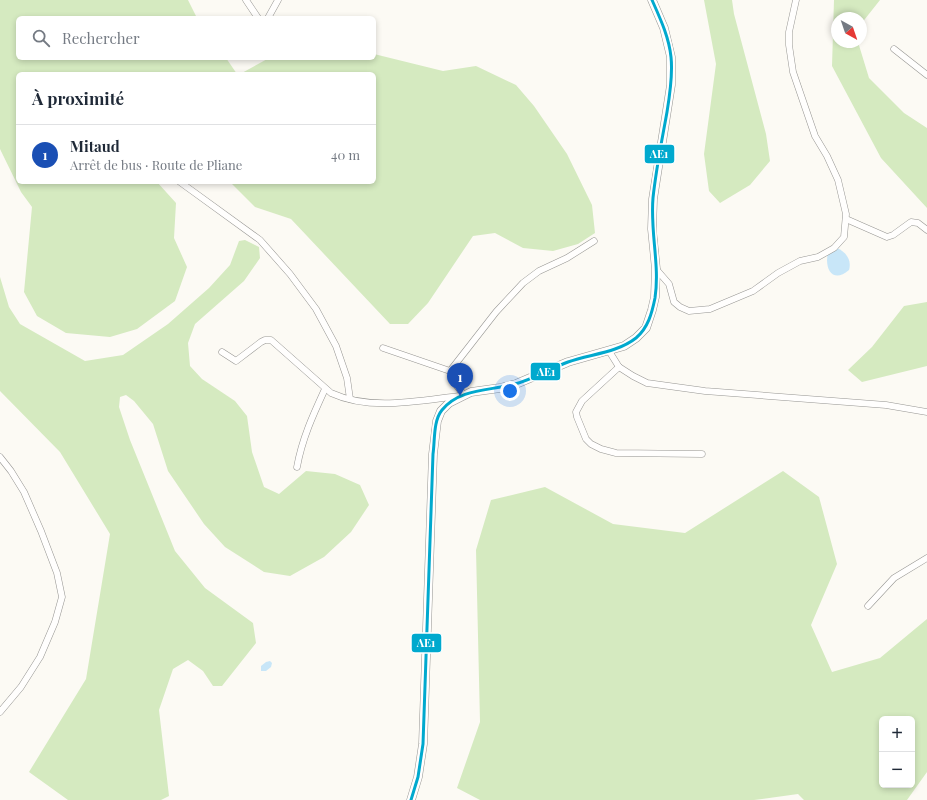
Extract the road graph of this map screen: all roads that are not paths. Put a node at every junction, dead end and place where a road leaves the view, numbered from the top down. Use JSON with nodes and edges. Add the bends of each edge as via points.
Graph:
{"nodes":[{"id":1,"x":246,"y":0,"type":"edge"},
{"id":2,"x":278,"y":0,"type":"edge"},
{"id":3,"x":652,"y":0,"type":"edge"},
{"id":4,"x":796,"y":0,"type":"edge"},
{"id":5,"x":257,"y":16,"type":"edge"},
{"id":6,"x":269,"y":16,"type":"edge"},
{"id":7,"x":894,"y":49,"type":"dead end"},
{"id":8,"x":927,"y":75,"type":"edge"},
{"id":9,"x":183,"y":184,"type":"edge"},
{"id":10,"x":846,"y":219,"type":"junction"},
{"id":11,"x":927,"y":230,"type":"edge"},
{"id":12,"x":594,"y":241,"type":"dead end"},
{"id":13,"x":656,"y":270,"type":"junction"},
{"id":14,"x":382,"y":348,"type":"dead end"},
{"id":15,"x":609,"y":351,"type":"junction"},
{"id":16,"x":222,"y":352,"type":"dead end"},
{"id":17,"x":619,"y":367,"type":"junction"},
{"id":18,"x":450,"y":371,"type":"junction"},
{"id":19,"x":325,"y":390,"type":"junction"},
{"id":20,"x":462,"y":395,"type":"junction"},
{"id":21,"x":350,"y":399,"type":"junction"},
{"id":22,"x":927,"y":412,"type":"edge"},
{"id":23,"x":702,"y":454,"type":"dead end"},
{"id":24,"x":0,"y":458,"type":"edge"},
{"id":25,"x":297,"y":467,"type":"dead end"},
{"id":26,"x":927,"y":558,"type":"edge"},
{"id":27,"x":868,"y":606,"type":"dead end"},
{"id":28,"x":0,"y":712,"type":"edge"},
{"id":29,"x":411,"y":800,"type":"edge"}],
"edges":[{"from":1,"to":5,"type":"street"},
{"from":2,"to":6,"type":"street"},
{"from":3,"to":13,"type":"street","via":[[664,28],[671,57],[671,86],[653,199],[652,228]]},
{"from":4,"to":10,"type":"street","via":[[789,32],[793,72],[814,136],[838,180]]},
{"from":7,"to":8,"type":"street"},
{"from":9,"to":21,"type":"street","via":[[260,240],[290,274],[316,309],[336,346],[347,378]]},
{"from":10,"to":11,"type":"street","via":[[887,237],[911,222],[918,223]]},
{"from":10,"to":13,"type":"street","via":[[844,237],[834,248],[818,257],[800,261],[753,291],[710,309],[688,310],[680,307],[674,302],[669,284]]},
{"from":12,"to":18,"type":"street","via":[[539,271],[523,283],[496,312]]},
{"from":13,"to":15,"type":"street","via":[[655,297],[646,328],[624,346]]},
{"from":14,"to":18,"type":"street"},
{"from":15,"to":17,"type":"street"},
{"from":15,"to":20,"type":"street","via":[[568,362],[516,384]]},
{"from":16,"to":19,"type":"street","via":[[236,361],[261,342],[271,340]]},
{"from":17,"to":22,"type":"street","via":[[647,383],[705,391],[886,405]]},
{"from":17,"to":23,"type":"street","via":[[582,401],[576,412],[586,439],[591,444],[616,454]]},
{"from":18,"to":20,"type":"street"},
{"from":19,"to":21,"type":"street"},
{"from":19,"to":25,"type":"street","via":[[310,421]]},
{"from":20,"to":21,"type":"street","via":[[385,404]]},
{"from":20,"to":29,"type":"street","via":[[449,403],[437,420],[433,454],[423,744],[418,777]]},
{"from":24,"to":28,"type":"street","via":[[24,492],[42,530],[62,597],[55,622],[40,657],[21,687]]},
{"from":26,"to":27,"type":"street","via":[[894,578]]}]}
